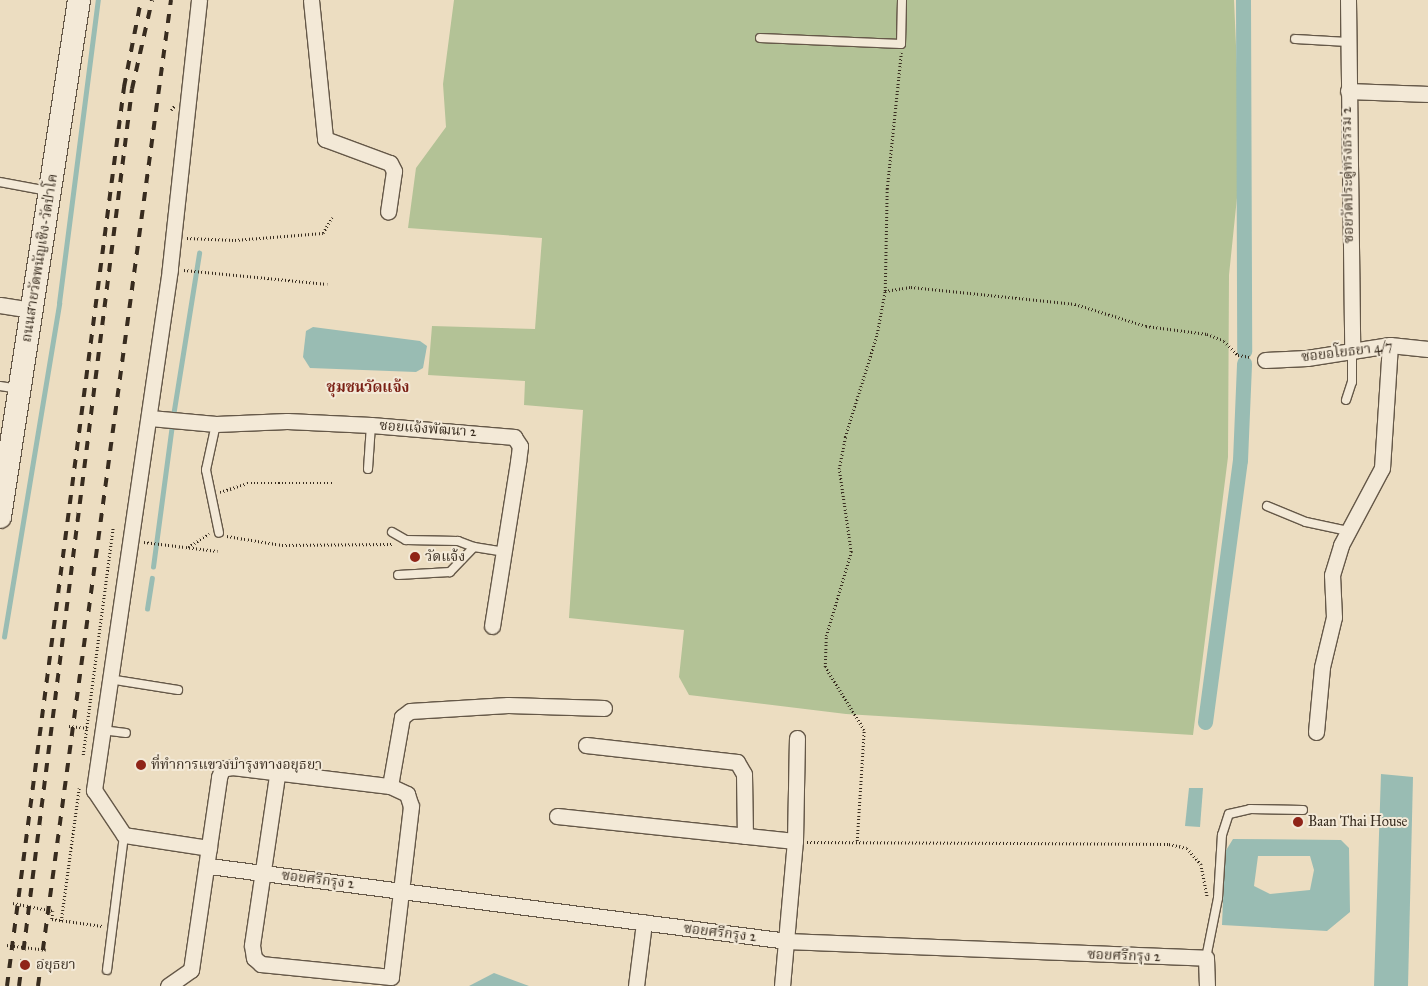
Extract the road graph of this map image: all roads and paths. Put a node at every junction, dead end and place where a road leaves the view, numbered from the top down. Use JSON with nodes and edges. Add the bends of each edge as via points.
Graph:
{"nodes":[{"id":1,"x":80,"y":0,"type":"edge"},
{"id":2,"x":199,"y":0,"type":"edge"},
{"id":3,"x":311,"y":0,"type":"edge"},
{"id":4,"x":902,"y":0,"type":"edge"},
{"id":5,"x":1348,"y":0,"type":"edge"},
{"id":6,"x":760,"y":38,"type":"dead end"},
{"id":7,"x":1295,"y":39,"type":"dead end"},
{"id":8,"x":1348,"y":42,"type":"junction"},
{"id":9,"x":901,"y":44,"type":"junction"},
{"id":10,"x":1348,"y":91,"type":"junction"},
{"id":11,"x":1428,"y":94,"type":"edge"},
{"id":12,"x":0,"y":182,"type":"edge"},
{"id":13,"x":50,"y":192,"type":"junction"},
{"id":14,"x":388,"y":212,"type":"dead end"},
{"id":15,"x":332,"y":217,"type":"dead end"},
{"id":16,"x":186,"y":238,"type":"dead end"},
{"id":17,"x":183,"y":270,"type":"dead end"},
{"id":18,"x":327,"y":284,"type":"dead end"},
{"id":19,"x":885,"y":291,"type":"junction"},
{"id":20,"x":0,"y":305,"type":"edge"},
{"id":21,"x":32,"y":310,"type":"junction"},
{"id":22,"x":1390,"y":345,"type":"junction"},
{"id":23,"x":1428,"y":349,"type":"edge"},
{"id":24,"x":1352,"y":350,"type":"junction"},
{"id":25,"x":1265,"y":360,"type":"joint"},
{"id":26,"x":10,"y":387,"type":"edge"},
{"id":27,"x":1346,"y":400,"type":"dead end"},
{"id":28,"x":150,"y":418,"type":"junction"},
{"id":29,"x":216,"y":424,"type":"junction"},
{"id":30,"x":371,"y":425,"type":"junction"},
{"id":31,"x":368,"y":469,"type":"dead end"},
{"id":32,"x":333,"y":483,"type":"dead end"},
{"id":33,"x":231,"y":488,"type":"dead end"},
{"id":34,"x":1267,"y":506,"type":"dead end"},
{"id":35,"x":0,"y":517,"type":"edge"},
{"id":36,"x":113,"y":526,"type":"dead end"},
{"id":37,"x":1348,"y":531,"type":"junction"},
{"id":38,"x":392,"y":532,"type":"dead end"},
{"id":39,"x":219,"y":533,"type":"joint"},
{"id":40,"x":230,"y":538,"type":"dead end"},
{"id":41,"x":148,"y":543,"type":"dead end"},
{"id":42,"x":188,"y":547,"type":"junction"},
{"id":43,"x":384,"y":547,"type":"dead end"},
{"id":44,"x":474,"y":547,"type":"junction"},
{"id":45,"x":217,"y":550,"type":"dead end"},
{"id":46,"x":504,"y":552,"type":"junction"},
{"id":47,"x":398,"y":575,"type":"dead end"},
{"id":48,"x":492,"y":626,"type":"dead end"},
{"id":49,"x":109,"y":679,"type":"junction"},
{"id":50,"x":178,"y":690,"type":"dead end"},
{"id":51,"x":604,"y":708,"type":"dead end"},
{"id":52,"x":69,"y":726,"type":"dead end"},
{"id":53,"x":87,"y":728,"type":"junction"},
{"id":54,"x":102,"y":730,"type":"junction"},
{"id":55,"x":1316,"y":732,"type":"dead end"},
{"id":56,"x":126,"y":733,"type":"dead end"},
{"id":57,"x":797,"y":738,"type":"dead end"},
{"id":58,"x":586,"y":745,"type":"dead end"},
{"id":59,"x":82,"y":766,"type":"dead end"},
{"id":60,"x":277,"y":775,"type":"junction"},
{"id":61,"x":79,"y":786,"type":"dead end"},
{"id":62,"x":390,"y":786,"type":"junction"},
{"id":63,"x":1303,"y":810,"type":"dead end"},
{"id":64,"x":557,"y":816,"type":"dead end"},
{"id":65,"x":124,"y":835,"type":"junction"},
{"id":66,"x":745,"y":836,"type":"junction"},
{"id":67,"x":795,"y":841,"type":"junction"},
{"id":68,"x":857,"y":841,"type":"junction"},
{"id":69,"x":209,"y":848,"type":"junction"},
{"id":70,"x":209,"y":866,"type":"junction"},
{"id":71,"x":265,"y":873,"type":"junction"},
{"id":72,"x":402,"y":890,"type":"junction"},
{"id":73,"x":13,"y":903,"type":"dead end"},
{"id":74,"x":1211,"y":920,"type":"junction"},
{"id":75,"x":61,"y":921,"type":"junction"},
{"id":76,"x":644,"y":923,"type":"junction"},
{"id":77,"x":113,"y":928,"type":"junction"},
{"id":78,"x":787,"y":941,"type":"junction"},
{"id":79,"x":7,"y":945,"type":"dead end"},
{"id":80,"x":46,"y":950,"type":"dead end"},
{"id":81,"x":1206,"y":958,"type":"junction"},
{"id":82,"x":106,"y":970,"type":"dead end"},
{"id":83,"x":168,"y":986,"type":"edge"},
{"id":84,"x":636,"y":986,"type":"edge"},
{"id":85,"x":782,"y":986,"type":"edge"},
{"id":86,"x":1207,"y":986,"type":"edge"}],
"edges":[{"from":1,"to":13,"type":"main road","name":"ถนนสายวัดพนัญเชิง-วัดป่าโค"},
{"from":2,"to":28,"type":"street"},
{"from":3,"to":14,"type":"street","via":[[325,139],[390,163],[394,171]]},
{"from":4,"to":9,"type":"lane"},
{"from":5,"to":8,"type":"street","name":"ซอยวัดประดู่ทรงธรรม 2"},
{"from":6,"to":9,"type":"lane"},
{"from":7,"to":8,"type":"lane"},
{"from":8,"to":10,"type":"street","name":"ซอยวัดประดู่ทรงธรรม 2"},
{"from":9,"to":19,"type":"path","via":[[887,189]]},
{"from":10,"to":11,"type":"street"},
{"from":10,"to":24,"type":"street","name":"ซอยวัดประดู่ทรงธรรม 2"},
{"from":12,"to":13,"type":"lane"},
{"from":13,"to":21,"type":"main road","name":"ถนนสายวัดพนัญเชิง-วัดป่าโค"},
{"from":15,"to":16,"type":"path","via":[[322,233],[235,240]]},
{"from":17,"to":18,"type":"path"},
{"from":19,"to":25,"type":"path","via":[[911,287],[1075,304],[1146,326],[1207,334],[1224,341],[1238,355]]},
{"from":19,"to":68,"type":"path","via":[[877,334],[844,437],[839,469],[851,552],[826,636],[825,667],[864,730]]},
{"from":20,"to":21,"type":"street"},
{"from":21,"to":26,"type":"main road","name":"ถนนสายวัดพนัญเชิง-วัดป่าโค"},
{"from":22,"to":23,"type":"street","name":"ซอยอโยธยา 4/7"},
{"from":22,"to":24,"type":"street","name":"ซอยอโยธยา 4/7"},
{"from":22,"to":37,"type":"street","via":[[1382,468]]},
{"from":24,"to":25,"type":"street","name":"ซอยอโยธยา 4/7"},
{"from":24,"to":27,"type":"lane","via":[[1352,382]]},
{"from":26,"to":35,"type":"main road","name":"ถนนสายวัดพนัญเชิง-วัดป่าโค"},
{"from":28,"to":29,"type":"street","name":"ซอยแจ้งพัฒนา 2"},
{"from":28,"to":49,"type":"street"},
{"from":29,"to":30,"type":"street","name":"ซอยแจ้งพัฒนา 2","via":[[287,421]]},
{"from":29,"to":39,"type":"lane","via":[[206,470]]},
{"from":30,"to":31,"type":"lane"},
{"from":30,"to":46,"type":"street","name":"ซอยแจ้งพัฒนา 2","via":[[503,434],[518,440]]},
{"from":32,"to":33,"type":"path","via":[[246,483]]},
{"from":34,"to":37,"type":"lane","via":[[1306,522]]},
{"from":36,"to":53,"type":"path"},
{"from":37,"to":55,"type":"street","via":[[1332,576],[1334,617],[1322,667]]},
{"from":38,"to":44,"type":"lane","via":[[406,540],[458,541]]},
{"from":39,"to":42,"type":"path","via":[[202,535]]},
{"from":40,"to":43,"type":"path","via":[[282,545]]},
{"from":41,"to":42,"type":"path"},
{"from":42,"to":45,"type":"path"},
{"from":44,"to":46,"type":"lane"},
{"from":44,"to":47,"type":"lane","via":[[450,572]]},
{"from":46,"to":48,"type":"street","name":"ซอยแจ้งพัฒนา 2"},
{"from":49,"to":50,"type":"lane"},
{"from":49,"to":54,"type":"street"},
{"from":51,"to":62,"type":"street","via":[[508,705],[410,711],[402,717]]},
{"from":52,"to":53,"type":"path"},
{"from":53,"to":54,"type":"path"},
{"from":53,"to":59,"type":"path"},
{"from":54,"to":56,"type":"lane"},
{"from":54,"to":65,"type":"street","via":[[94,790]]},
{"from":57,"to":67,"type":"street"},
{"from":58,"to":66,"type":"street","via":[[738,762],[744,774]]},
{"from":60,"to":62,"type":"street"},
{"from":60,"to":69,"type":"street","via":[[222,769]]},
{"from":60,"to":71,"type":"street"},
{"from":61,"to":75,"type":"path"},
{"from":62,"to":72,"type":"street","via":[[403,789],[411,806]]},
{"from":63,"to":74,"type":"lane","via":[[1250,808],[1229,814],[1222,835],[1218,898]]},
{"from":64,"to":66,"type":"street"},
{"from":65,"to":69,"type":"street"},
{"from":65,"to":77,"type":"lane"},
{"from":66,"to":67,"type":"street"},
{"from":67,"to":68,"type":"path"},
{"from":67,"to":78,"type":"street"},
{"from":68,"to":74,"type":"path","via":[[1170,844],[1187,848],[1201,864]]},
{"from":69,"to":70,"type":"street"},
{"from":70,"to":71,"type":"street","name":"ซอยศรีกรุง 2"},
{"from":70,"to":83,"type":"street","via":[[192,970]]},
{"from":71,"to":72,"type":"street","name":"ซอยศรีกรุง 2"},
{"from":71,"to":72,"type":"street","via":[[252,945],[260,964],[382,980],[390,977],[394,966]]},
{"from":72,"to":76,"type":"street","name":"ซอยศรีกรุง 2"},
{"from":73,"to":75,"type":"path","via":[[53,911],[52,919]]},
{"from":74,"to":81,"type":"lane"},
{"from":75,"to":77,"type":"path"},
{"from":76,"to":78,"type":"street","name":"ซอยศรีกรุง 2"},
{"from":76,"to":84,"type":"street"},
{"from":77,"to":82,"type":"lane"},
{"from":78,"to":81,"type":"street","name":"ซอยศรีกรุง 2"},
{"from":78,"to":85,"type":"street"},
{"from":79,"to":80,"type":"path"},
{"from":81,"to":86,"type":"street"}]}
